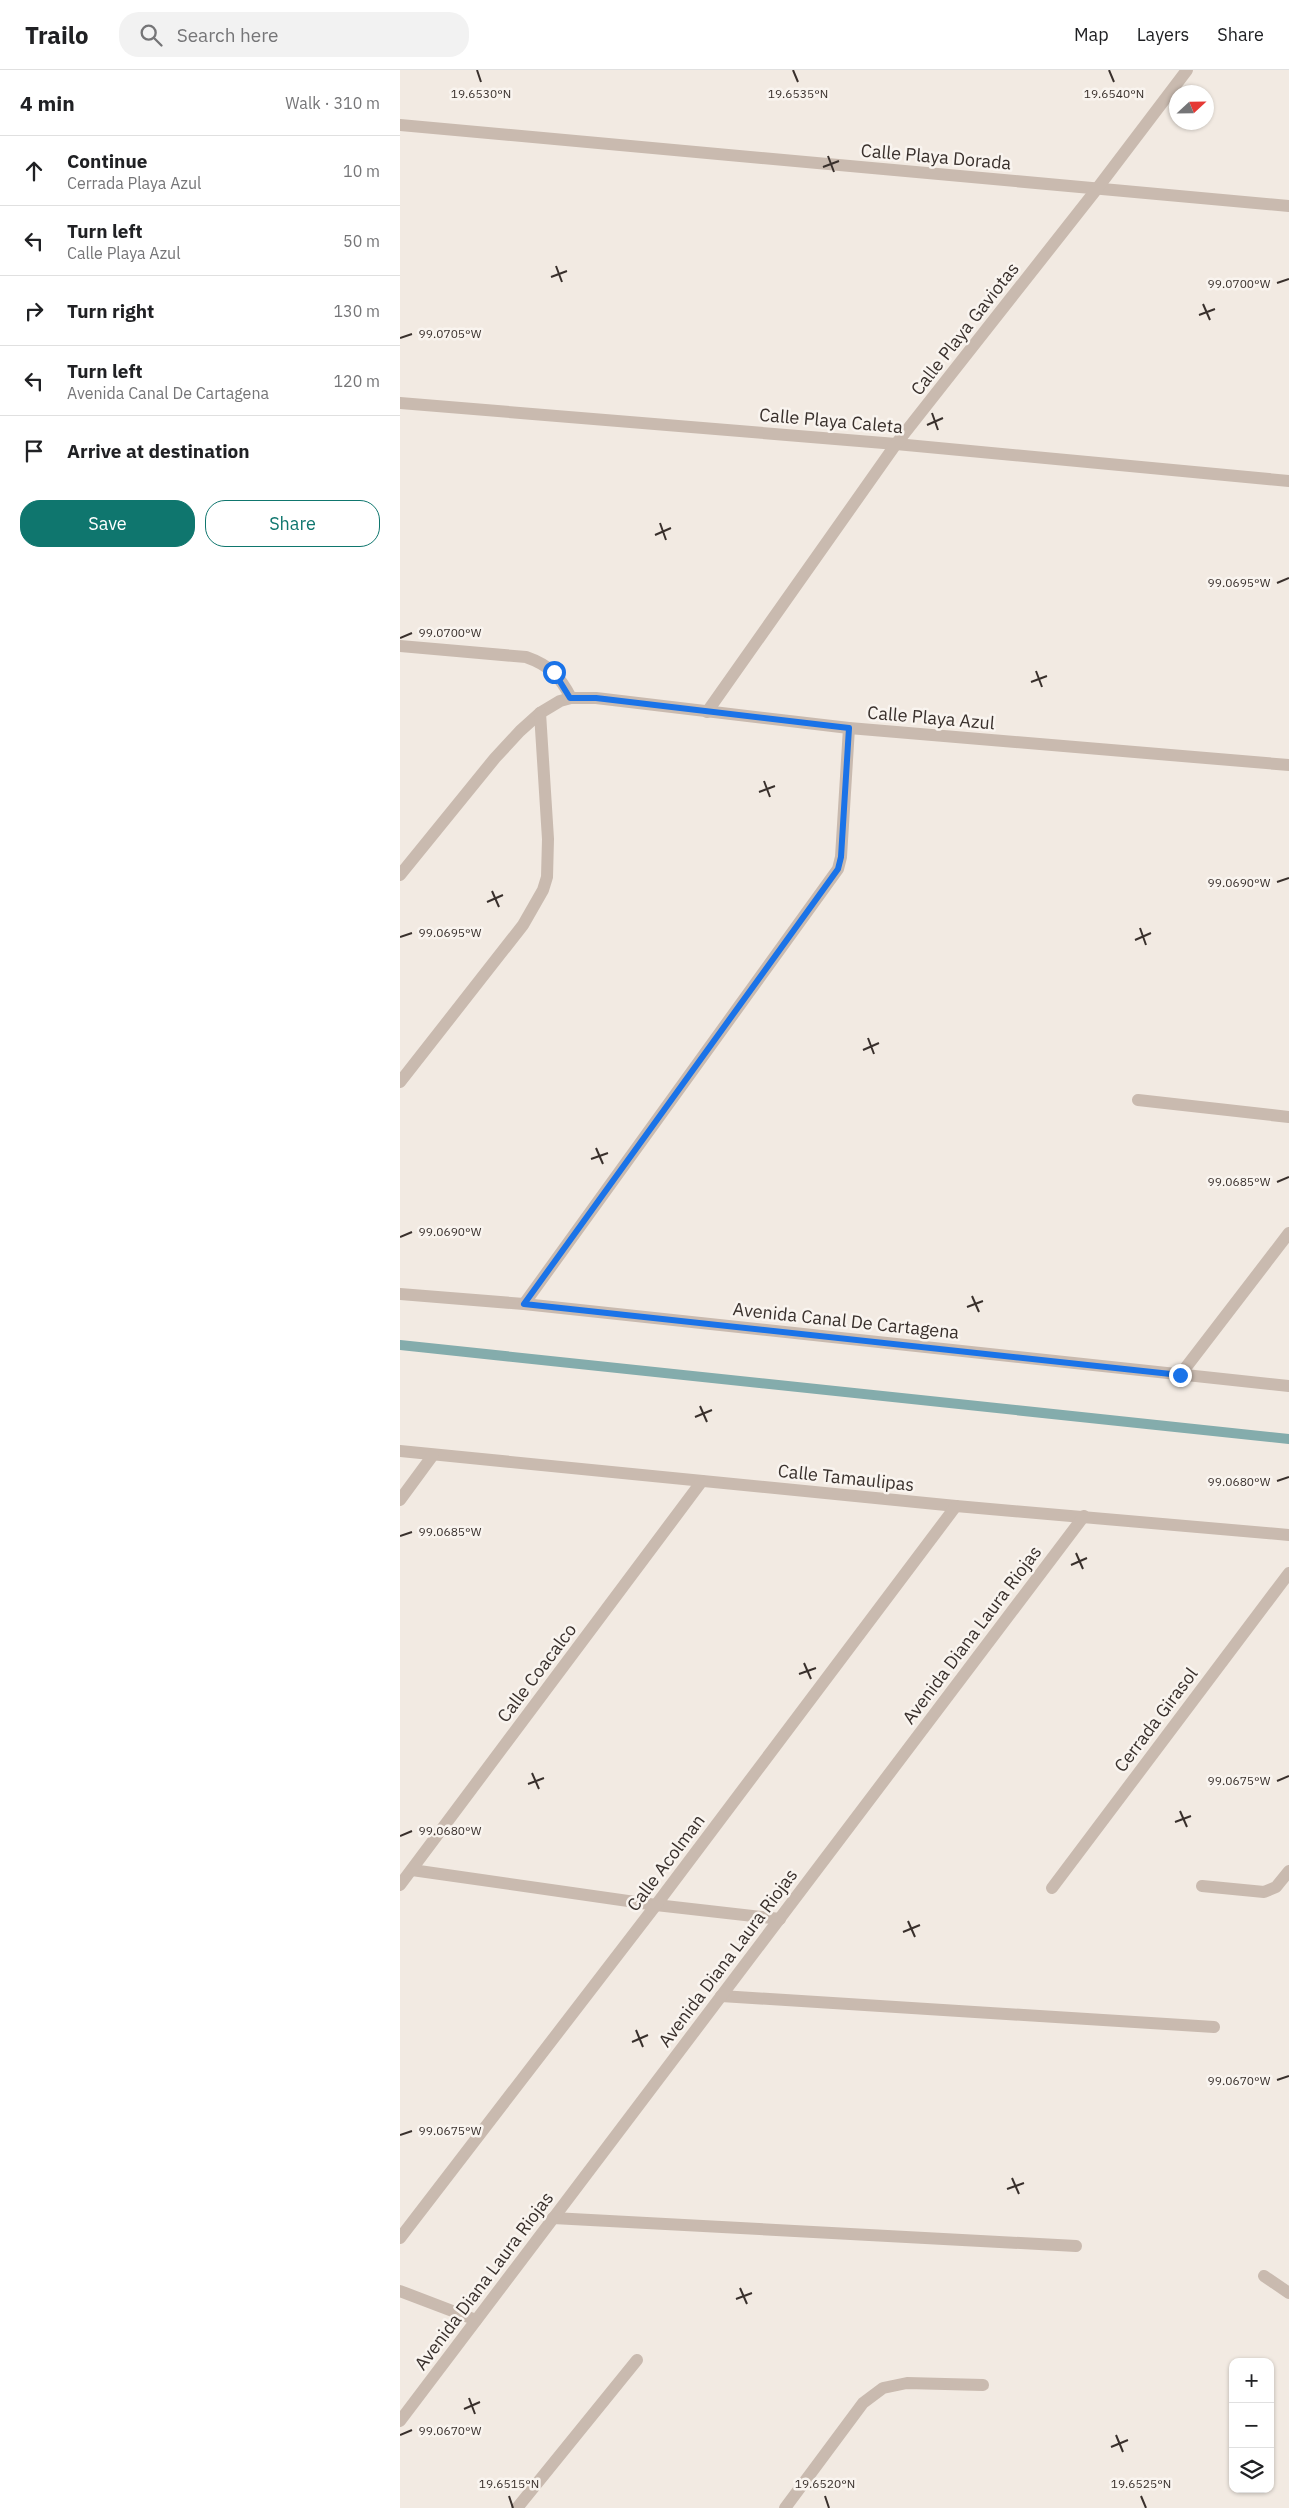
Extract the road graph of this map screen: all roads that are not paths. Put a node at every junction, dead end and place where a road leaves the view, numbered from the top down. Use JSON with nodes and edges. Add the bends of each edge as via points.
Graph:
{"nodes":[{"id":1,"x":1187,"y":70,"type":"edge"},
{"id":2,"x":400,"y":125,"type":"edge"},
{"id":3,"x":1096,"y":190,"type":"junction"},
{"id":4,"x":1289,"y":206,"type":"edge"},
{"id":5,"x":400,"y":403,"type":"edge"},
{"id":6,"x":896,"y":444,"type":"junction"},
{"id":7,"x":1289,"y":481,"type":"edge"},
{"id":8,"x":400,"y":646,"type":"edge"},
{"id":9,"x":570,"y":698,"type":"junction"},
{"id":10,"x":707,"y":712,"type":"junction"},
{"id":11,"x":540,"y":713,"type":"junction"},
{"id":12,"x":849,"y":728,"type":"junction"},
{"id":13,"x":1289,"y":765,"type":"edge"},
{"id":14,"x":400,"y":875,"type":"edge"},
{"id":15,"x":400,"y":1082,"type":"edge"},
{"id":16,"x":1138,"y":1100,"type":"dead end"},
{"id":17,"x":1289,"y":1117,"type":"edge"},
{"id":18,"x":1289,"y":1233,"type":"edge"},
{"id":19,"x":400,"y":1294,"type":"edge"},
{"id":20,"x":524,"y":1304,"type":"junction"},
{"id":21,"x":1180,"y":1375,"type":"junction"},
{"id":22,"x":1289,"y":1386,"type":"edge"},
{"id":23,"x":400,"y":1451,"type":"edge"},
{"id":24,"x":433,"y":1455,"type":"junction"},
{"id":25,"x":702,"y":1481,"type":"junction"},
{"id":26,"x":400,"y":1500,"type":"edge"},
{"id":27,"x":956,"y":1506,"type":"junction"},
{"id":28,"x":1084,"y":1516,"type":"junction"},
{"id":29,"x":1289,"y":1535,"type":"edge"},
{"id":30,"x":1289,"y":1573,"type":"edge"},
{"id":31,"x":412,"y":1870,"type":"junction"},
{"id":32,"x":1289,"y":1871,"type":"edge"},
{"id":33,"x":400,"y":1885,"type":"edge"},
{"id":34,"x":1202,"y":1886,"type":"dead end"},
{"id":35,"x":1052,"y":1888,"type":"dead end"},
{"id":36,"x":656,"y":1905,"type":"junction"},
{"id":37,"x":780,"y":1920,"type":"junction"},
{"id":38,"x":721,"y":1996,"type":"junction"},
{"id":39,"x":1214,"y":2027,"type":"dead end"},
{"id":40,"x":553,"y":2218,"type":"junction"},
{"id":41,"x":400,"y":2238,"type":"edge"},
{"id":42,"x":1076,"y":2246,"type":"dead end"},
{"id":43,"x":1264,"y":2276,"type":"dead end"},
{"id":44,"x":400,"y":2292,"type":"edge"},
{"id":45,"x":1289,"y":2293,"type":"edge"},
{"id":46,"x":476,"y":2320,"type":"junction"},
{"id":47,"x":637,"y":2360,"type":"dead end"},
{"id":48,"x":983,"y":2385,"type":"dead end"},
{"id":49,"x":400,"y":2420,"type":"edge"},
{"id":50,"x":517,"y":2508,"type":"edge"},
{"id":51,"x":785,"y":2508,"type":"edge"}],
"edges":[{"from":1,"to":3,"type":"street","name":"Calle Playa Gaviotas"},
{"from":2,"to":3,"type":"street","name":"Calle Playa Dorada"},
{"from":3,"to":4,"type":"street","name":"Calle Playa Dorada"},
{"from":3,"to":6,"type":"street","name":"Calle Playa Gaviotas"},
{"from":5,"to":6,"type":"street","name":"Calle Playa Caleta"},
{"from":6,"to":7,"type":"street","name":"Calle Playa Caleta"},
{"from":6,"to":10,"type":"street","name":"Calle Playa Gaviotas"},
{"from":8,"to":9,"type":"street","via":[[526,657],[543,663],[554,672]]},
{"from":9,"to":10,"type":"street","name":"Calle Playa Azul","via":[[596,698]]},
{"from":9,"to":11,"type":"street"},
{"from":10,"to":12,"type":"street","name":"Calle Playa Azul"},
{"from":11,"to":14,"type":"street","via":[[495,758]]},
{"from":11,"to":15,"type":"street","via":[[548,847],[543,890],[523,925]]},
{"from":12,"to":13,"type":"street","name":"Calle Playa Azul"},
{"from":12,"to":20,"type":"street","via":[[838,869]]},
{"from":16,"to":17,"type":"street"},
{"from":18,"to":21,"type":"street"},
{"from":19,"to":20,"type":"street","name":"Avenida Canal De Cartagena"},
{"from":20,"to":21,"type":"street","name":"Avenida Canal De Cartagena"},
{"from":21,"to":22,"type":"street","name":"Avenida Canal De Cartagena"},
{"from":23,"to":24,"type":"street","name":"Calle Tamaulipas"},
{"from":24,"to":25,"type":"street","name":"Calle Tamaulipas"},
{"from":24,"to":26,"type":"street"},
{"from":25,"to":27,"type":"street","name":"Calle Tamaulipas"},
{"from":25,"to":31,"type":"street","name":"Calle Coacalco"},
{"from":27,"to":28,"type":"street","name":"Calle Tamaulipas"},
{"from":27,"to":36,"type":"street","name":"Calle Acolman"},
{"from":28,"to":29,"type":"street","name":"Calle Tamaulipas"},
{"from":28,"to":37,"type":"street","name":"Avenida Diana Laura Riojas"},
{"from":30,"to":35,"type":"street","name":"Cerrada Girasol"},
{"from":31,"to":33,"type":"street","name":"Calle Coacalco"},
{"from":31,"to":36,"type":"street"},
{"from":32,"to":34,"type":"street","via":[[1276,1887],[1264,1892]]},
{"from":36,"to":37,"type":"street"},
{"from":36,"to":41,"type":"street","name":"Calle Acolman"},
{"from":37,"to":38,"type":"street","name":"Avenida Diana Laura Riojas"},
{"from":38,"to":39,"type":"street"},
{"from":38,"to":40,"type":"street","name":"Avenida Diana Laura Riojas"},
{"from":40,"to":42,"type":"street"},
{"from":40,"to":46,"type":"street","name":"Avenida Diana Laura Riojas"},
{"from":43,"to":45,"type":"street"},
{"from":44,"to":46,"type":"street"},
{"from":46,"to":49,"type":"street","name":"Avenida Diana Laura Riojas"},
{"from":47,"to":50,"type":"street"},
{"from":48,"to":51,"type":"street","via":[[907,2383],[883,2388],[863,2404]]}]}
